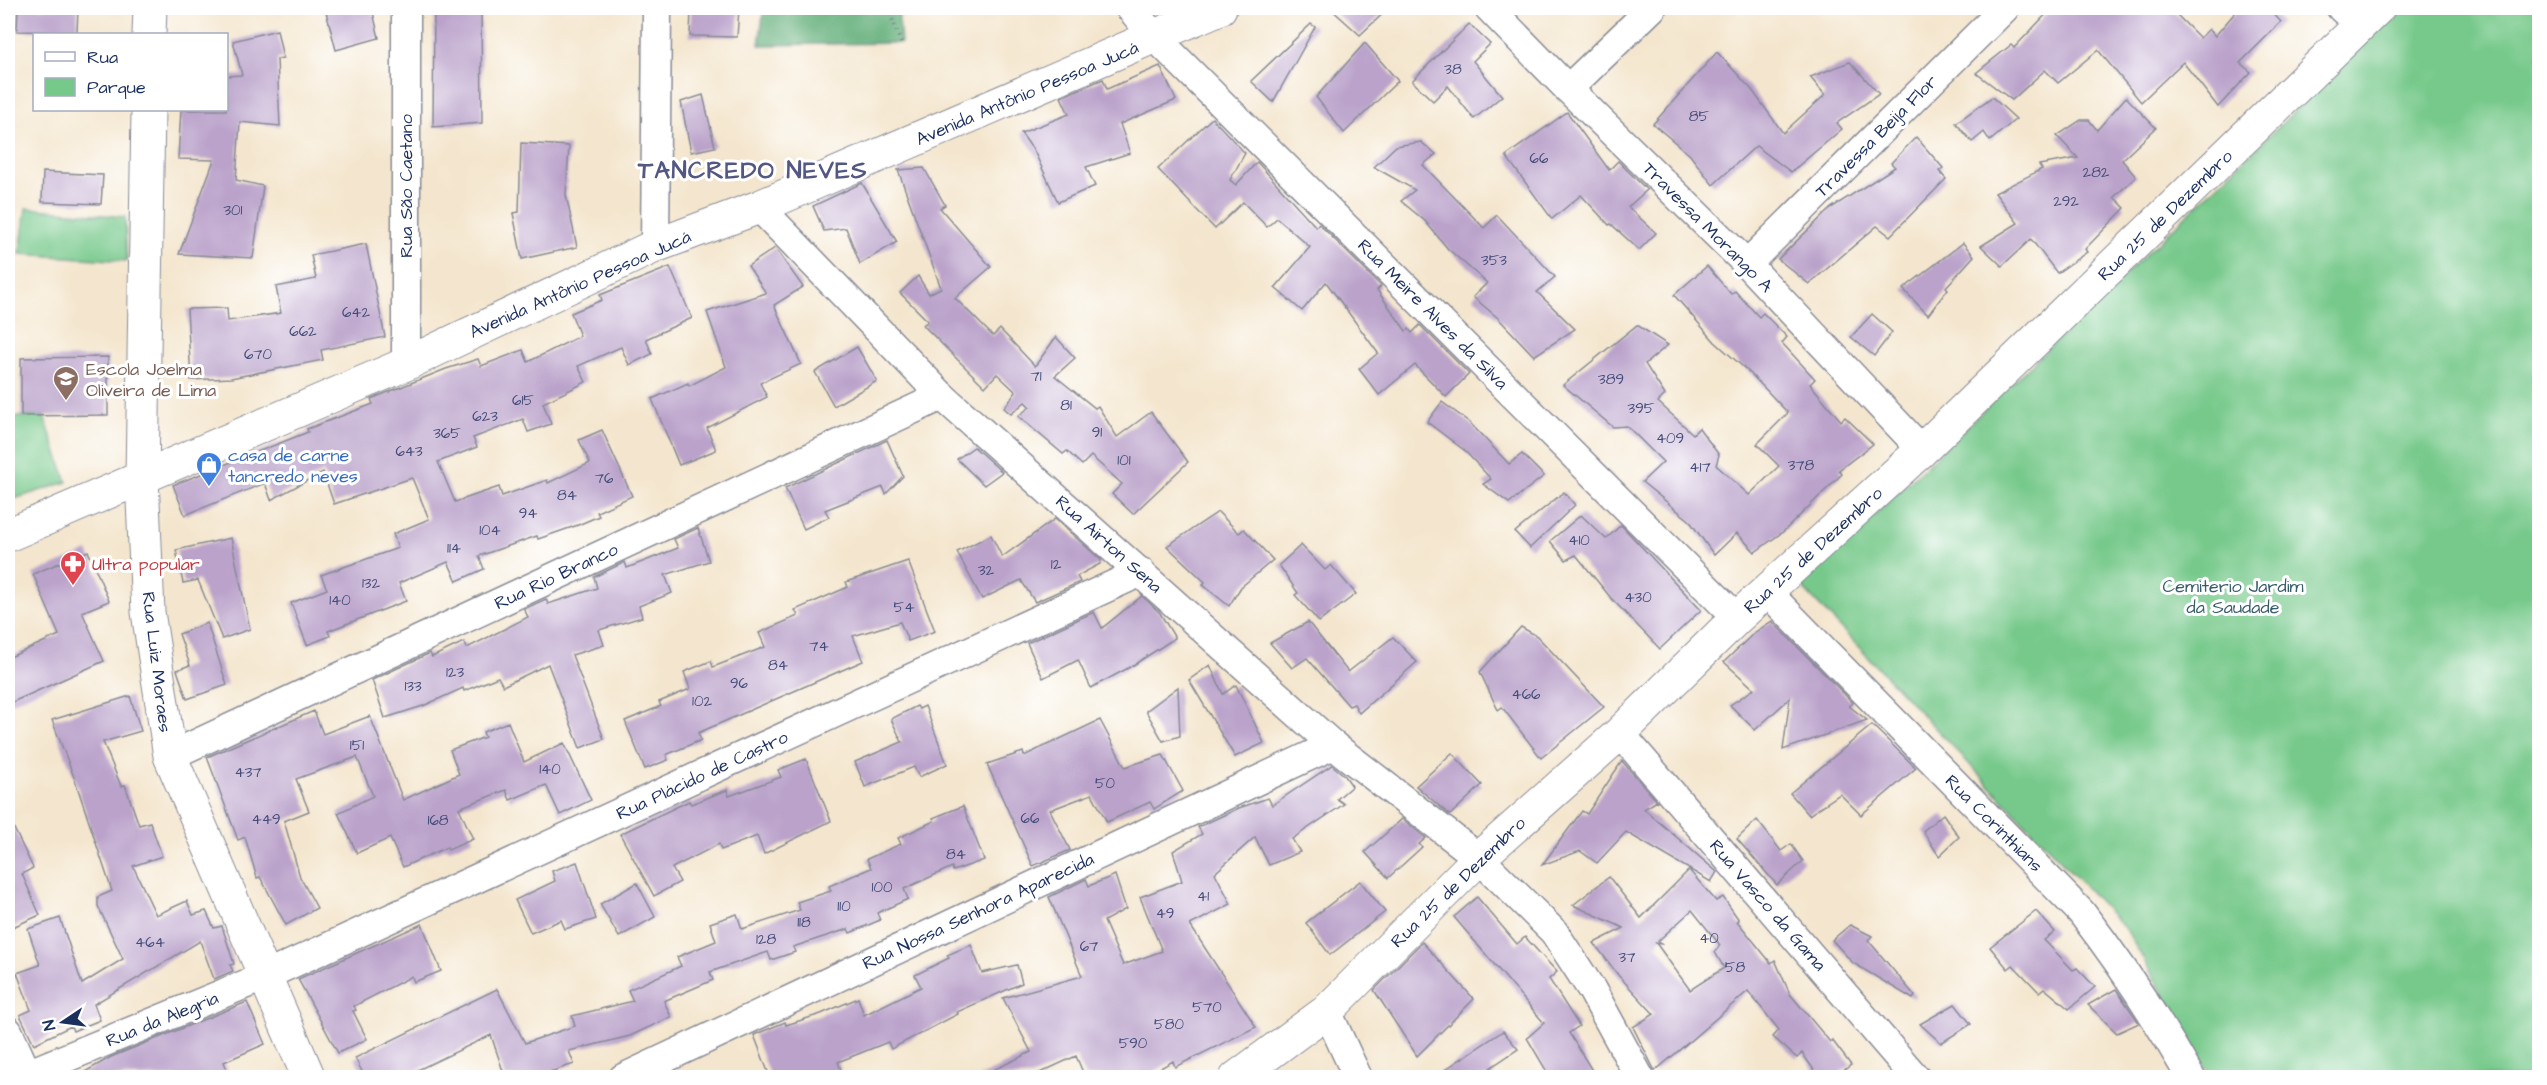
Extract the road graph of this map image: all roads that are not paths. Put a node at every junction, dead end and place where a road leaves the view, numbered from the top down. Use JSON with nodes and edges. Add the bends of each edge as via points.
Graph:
{"nodes":[{"id":1,"x":150,"y":8,"type":"edge"},
{"id":2,"x":406,"y":8,"type":"edge"},
{"id":3,"x":657,"y":8,"type":"edge"},
{"id":4,"x":1130,"y":8,"type":"edge"},
{"id":5,"x":1220,"y":8,"type":"edge"},
{"id":6,"x":1489,"y":8,"type":"edge"},
{"id":7,"x":1653,"y":8,"type":"edge"},
{"id":8,"x":2005,"y":8,"type":"edge"},
{"id":9,"x":2360,"y":14,"type":"edge"},
{"id":10,"x":149,"y":33,"type":"edge"},
{"id":11,"x":1155,"y":37,"type":"junction"},
{"id":12,"x":1568,"y":89,"type":"junction"},
{"id":13,"x":148,"y":111,"type":"edge"},
{"id":14,"x":759,"y":207,"type":"junction"},
{"id":15,"x":655,"y":246,"type":"junction"},
{"id":16,"x":1747,"y":264,"type":"junction"},
{"id":17,"x":406,"y":364,"type":"junction"},
{"id":18,"x":942,"y":396,"type":"junction"},
{"id":19,"x":1923,"y":450,"type":"junction"},
{"id":20,"x":142,"y":478,"type":"junction"},
{"id":21,"x":8,"y":535,"type":"edge"},
{"id":22,"x":1142,"y":572,"type":"junction"},
{"id":23,"x":1767,"y":592,"type":"junction"},
{"id":24,"x":1737,"y":618,"type":"junction"},
{"id":25,"x":1620,"y":733,"type":"junction"},
{"id":26,"x":1333,"y":745,"type":"junction"},
{"id":27,"x":170,"y":756,"type":"junction"},
{"id":28,"x":1479,"y":858,"type":"junction"},
{"id":29,"x":263,"y":977,"type":"junction"},
{"id":30,"x":1326,"y":1011,"type":"junction"},
{"id":31,"x":8,"y":1031,"type":"edge"},
{"id":32,"x":1907,"y":1074,"type":"edge"},
{"id":33,"x":28,"y":1076,"type":"edge"},
{"id":34,"x":309,"y":1077,"type":"edge"},
{"id":35,"x":623,"y":1077,"type":"edge"},
{"id":36,"x":1236,"y":1077,"type":"edge"},
{"id":37,"x":1358,"y":1077,"type":"edge"},
{"id":38,"x":1640,"y":1077,"type":"edge"},
{"id":39,"x":2191,"y":1077,"type":"edge"}],
"edges":[{"from":1,"to":10,"type":"street"},
{"from":2,"to":17,"type":"street","name":"Rua São Caetano"},
{"from":3,"to":15,"type":"street"},
{"from":4,"to":11,"type":"street","name":"Rua Meire Alves da Silva"},
{"from":5,"to":11,"type":"street","name":"Avenida Antônio Pessoa Jucá"},
{"from":6,"to":12,"type":"street","name":"Travessa Morango A"},
{"from":7,"to":12,"type":"street"},
{"from":8,"to":16,"type":"street","name":"Travessa Beija Flor"},
{"from":9,"to":19,"type":"street","name":"Rua 25 de Dezembro"},
{"from":11,"to":14,"type":"street","name":"Avenida Antônio Pessoa Jucá"},
{"from":11,"to":24,"type":"street","name":"Rua Meire Alves da Silva"},
{"from":12,"to":16,"type":"street","name":"Travessa Morango A"},
{"from":13,"to":20,"type":"street","name":"Rua Luiz Moraes"},
{"from":14,"to":15,"type":"street","name":"Avenida Antônio Pessoa Jucá"},
{"from":14,"to":18,"type":"street","name":"Rua Airton Sena"},
{"from":15,"to":17,"type":"street","name":"Avenida Antônio Pessoa Jucá"},
{"from":16,"to":19,"type":"street","name":"Travessa Morango A"},
{"from":17,"to":20,"type":"street","name":"Avenida Antônio Pessoa Jucá"},
{"from":18,"to":22,"type":"street","name":"Rua Airton Sena"},
{"from":18,"to":27,"type":"street","name":"Rua Rio Branco"},
{"from":19,"to":23,"type":"street","name":"Rua 25 de Dezembro"},
{"from":20,"to":21,"type":"street","name":"Avenida Antônio Pessoa Jucá"},
{"from":20,"to":27,"type":"street","name":"Rua Luiz Moraes","via":[[148,612]]},
{"from":22,"to":26,"type":"street","name":"Rua Airton Sena"},
{"from":22,"to":29,"type":"street","name":"Rua Plácido de Castro"},
{"from":23,"to":24,"type":"street","name":"Rua 25 de Dezembro"},
{"from":23,"to":39,"type":"street","name":"Rua Corinthians","via":[[2082,912],[2150,1007]]},
{"from":24,"to":25,"type":"street","name":"Rua 25 de Dezembro"},
{"from":25,"to":28,"type":"street","name":"Rua 25 de Dezembro"},
{"from":25,"to":32,"type":"street","name":"Rua Vasco da Gama"},
{"from":26,"to":28,"type":"street","name":"Rua Airton Sena"},
{"from":26,"to":35,"type":"street","name":"Rua Nossa Senhora Aparecida"},
{"from":27,"to":29,"type":"street","name":"Rua Luiz Moraes"},
{"from":28,"to":30,"type":"street","name":"Rua 25 de Dezembro"},
{"from":28,"to":38,"type":"street","name":"Rua Airton Sena","via":[[1554,932],[1592,990]]},
{"from":29,"to":33,"type":"street","name":"Rua da Alegria"},
{"from":29,"to":34,"type":"street","name":"Rua Luiz Moraes"},
{"from":30,"to":36,"type":"street","name":"Rua 25 de Dezembro"},
{"from":30,"to":37,"type":"street"},
{"from":31,"to":33,"type":"street"}]}
